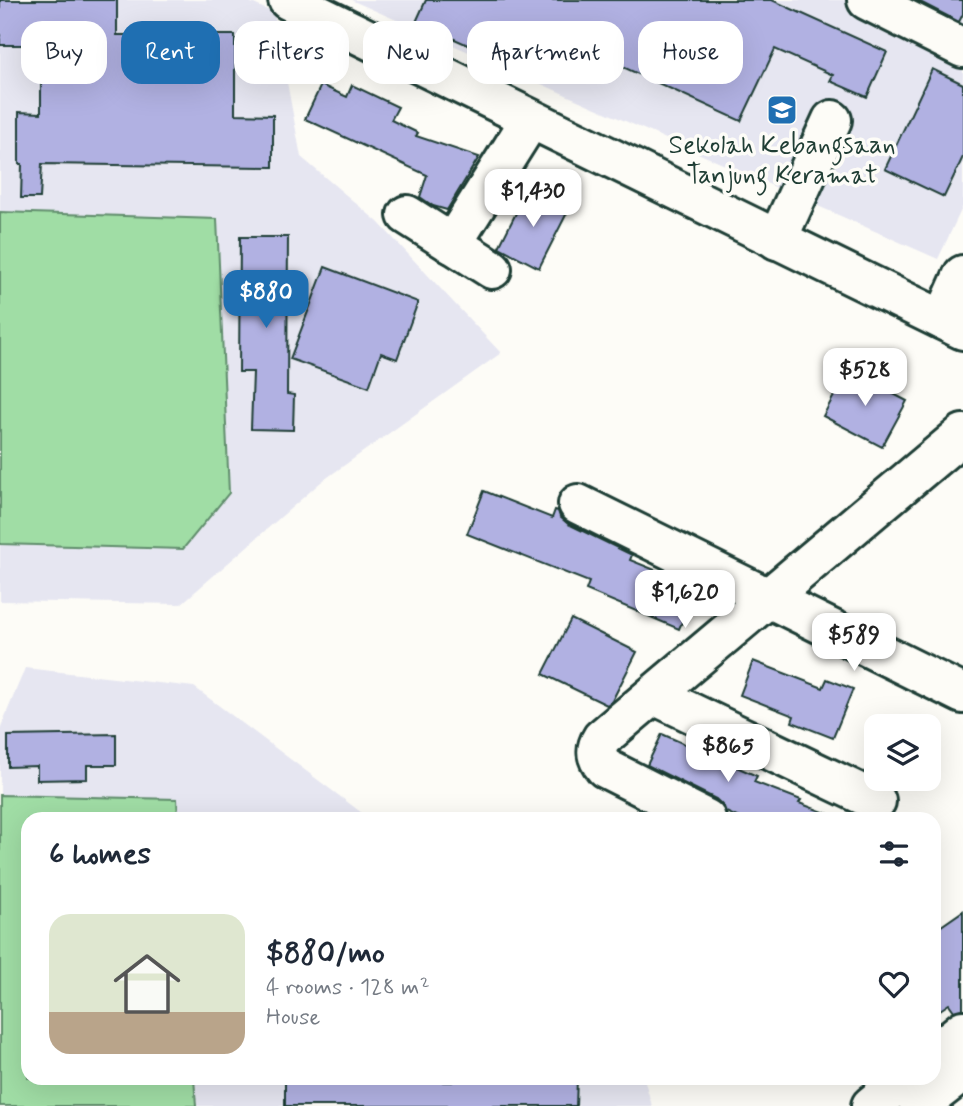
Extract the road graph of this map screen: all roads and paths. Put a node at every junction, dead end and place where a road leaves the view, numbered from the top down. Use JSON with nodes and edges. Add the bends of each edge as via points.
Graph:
{"nodes":[{"id":1,"x":288,"y":0,"type":"edge"},
{"id":2,"x":867,"y":0,"type":"edge"},
{"id":3,"x":340,"y":12,"type":"edge"},
{"id":4,"x":963,"y":48,"type":"edge"},
{"id":5,"x":530,"y":120,"type":"junction"},
{"id":6,"x":832,"y":120,"type":"dead end"},
{"id":7,"x":407,"y":215,"type":"dead end"},
{"id":8,"x":777,"y":240,"type":"junction"},
{"id":9,"x":452,"y":244,"type":"junction"},
{"id":10,"x":492,"y":269,"type":"dead end"},
{"id":11,"x":963,"y":275,"type":"edge"},
{"id":12,"x":953,"y":325,"type":"edge"},
{"id":13,"x":962,"y":437,"type":"edge"},
{"id":14,"x":578,"y":504,"type":"dead end"},
{"id":15,"x":771,"y":598,"type":"junction"},
{"id":16,"x":963,"y":694,"type":"edge"},
{"id":17,"x":654,"y":695,"type":"junction"},
{"id":18,"x":876,"y":801,"type":"dead end"},
{"id":19,"x":692,"y":812,"type":"edge"},
{"id":20,"x":953,"y":1054,"type":"edge"},
{"id":21,"x":941,"y":1072,"type":"edge"},
{"id":22,"x":896,"y":1085,"type":"edge"},
{"id":23,"x":933,"y":1085,"type":"edge"},
{"id":24,"x":871,"y":1106,"type":"edge"},
{"id":25,"x":919,"y":1106,"type":"edge"}],
"edges":[{"from":1,"to":3,"type":"street"},
{"from":2,"to":4,"type":"street"},
{"from":3,"to":5,"type":"street"},
{"from":5,"to":8,"type":"street"},
{"from":5,"to":9,"type":"street"},
{"from":6,"to":8,"type":"street"},
{"from":7,"to":9,"type":"street"},
{"from":8,"to":12,"type":"street"},
{"from":9,"to":10,"type":"street"},
{"from":11,"to":12,"type":"street"},
{"from":13,"to":15,"type":"street"},
{"from":14,"to":15,"type":"street"},
{"from":15,"to":16,"type":"street"},
{"from":15,"to":17,"type":"street"},
{"from":17,"to":18,"type":"street"},
{"from":17,"to":19,"type":"street","via":[[602,738],[597,745],[599,762]]},
{"from":20,"to":21,"type":"street"},
{"from":22,"to":24,"type":"street"},
{"from":23,"to":25,"type":"street"}]}
